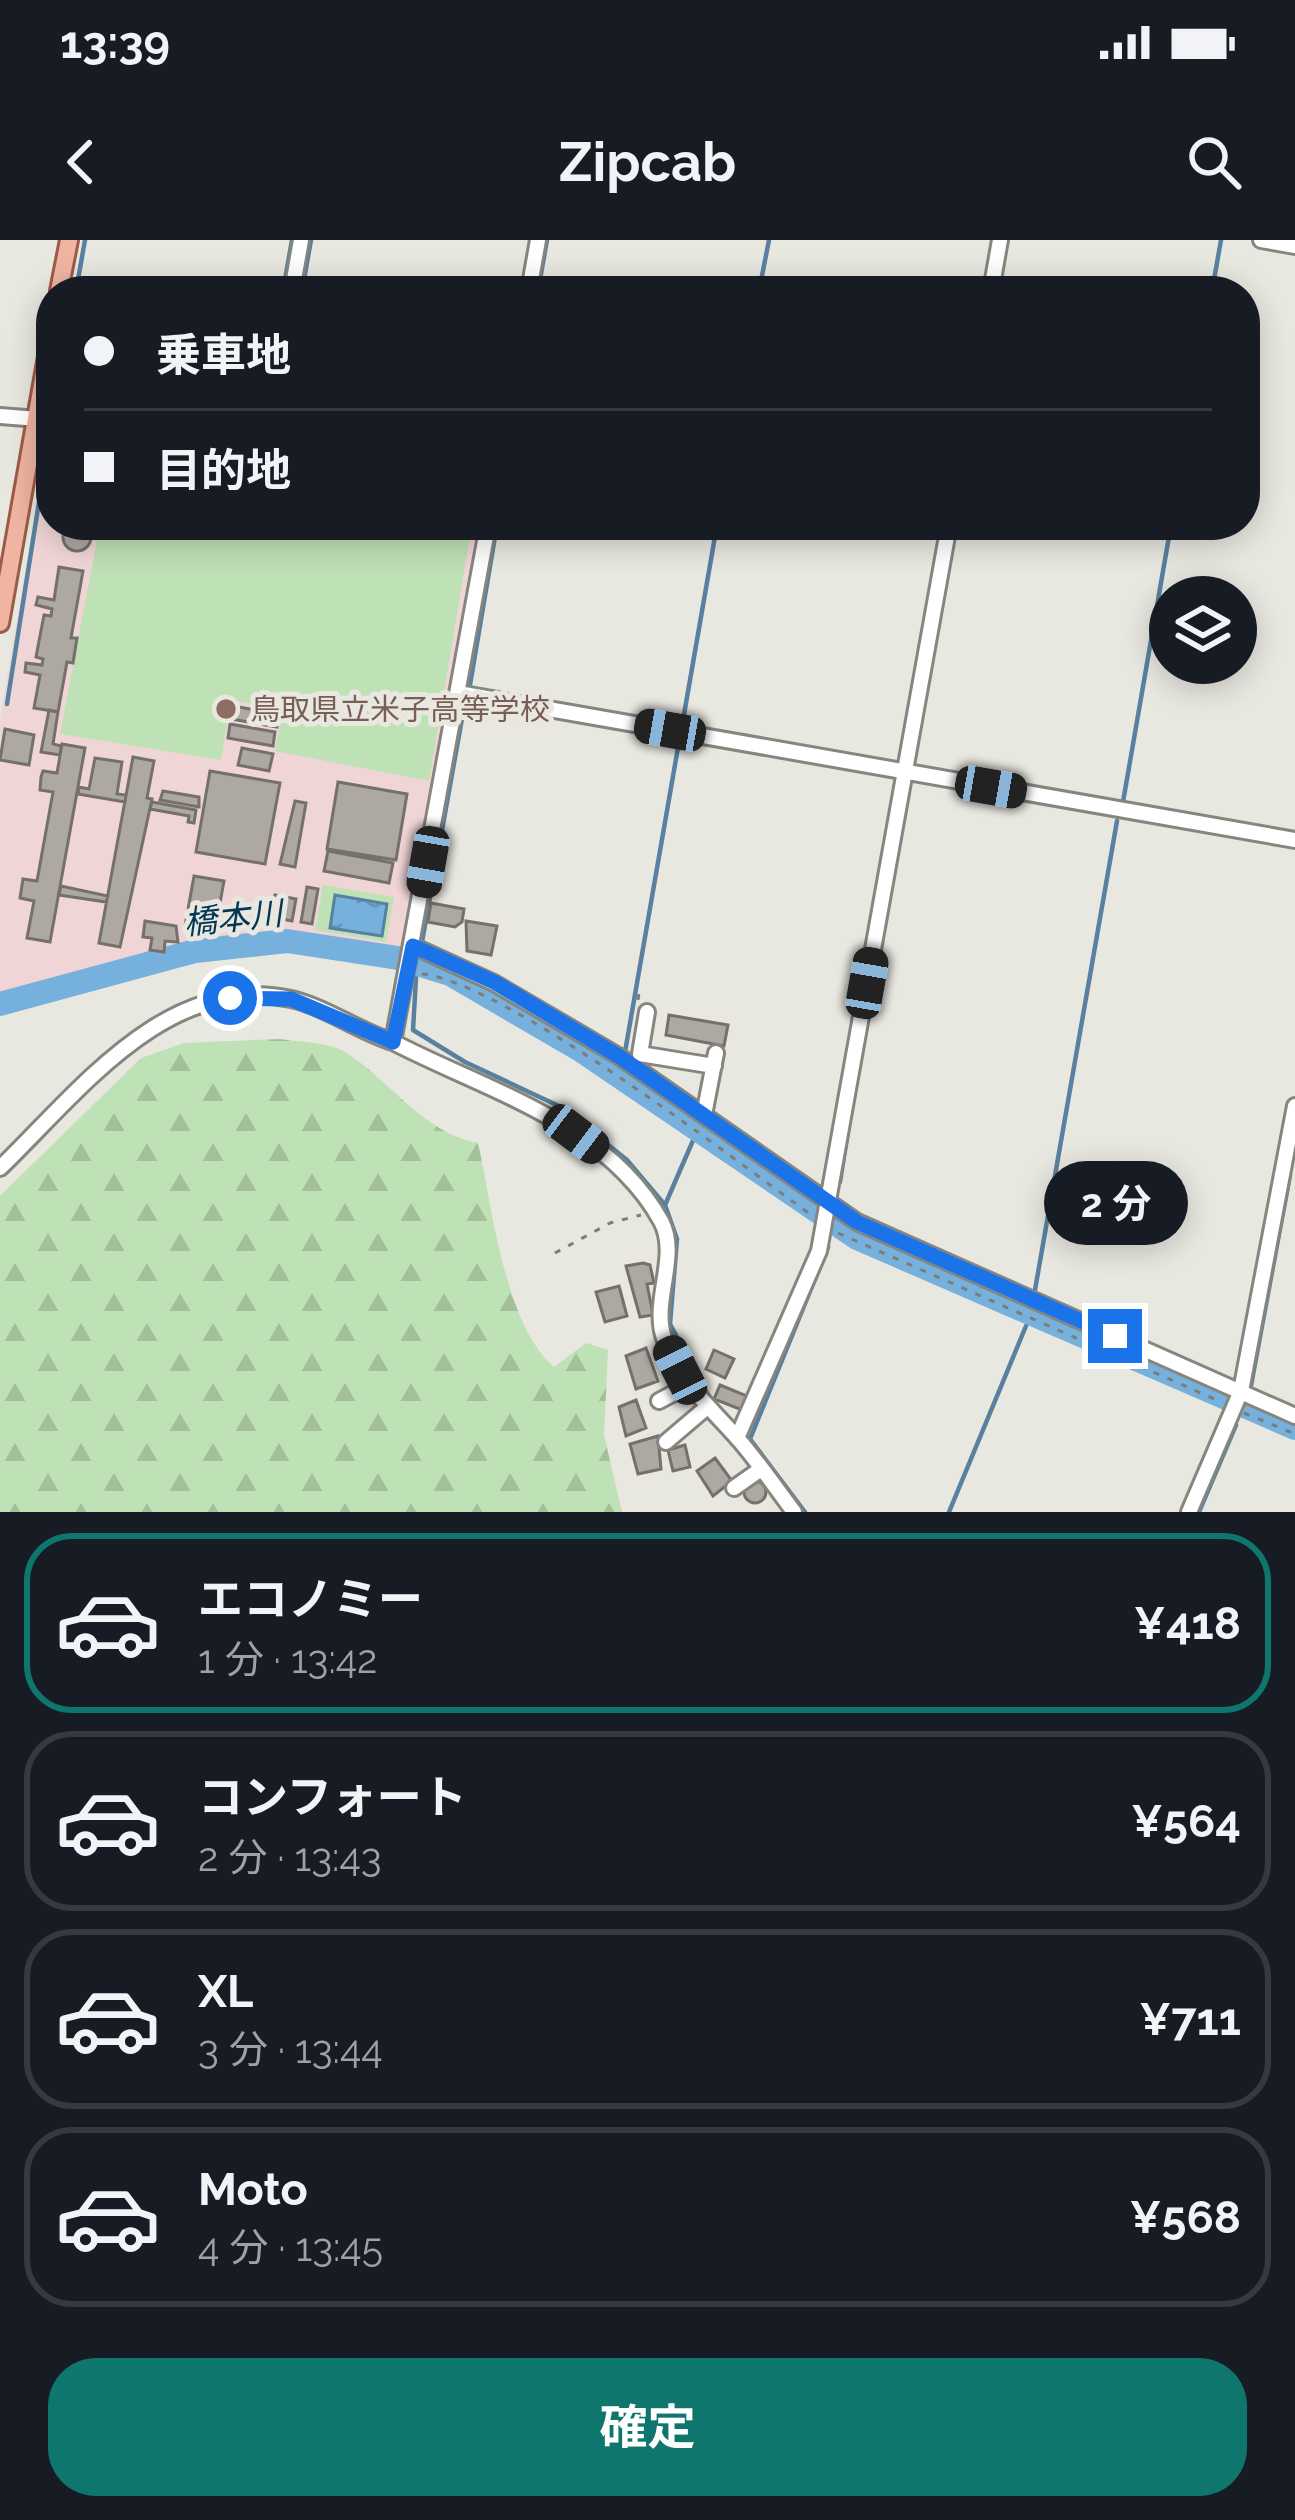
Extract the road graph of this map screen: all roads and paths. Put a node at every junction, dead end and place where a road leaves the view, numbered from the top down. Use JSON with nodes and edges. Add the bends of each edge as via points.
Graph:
{"nodes":[{"id":1,"x":68,"y":240,"type":"edge"},
{"id":2,"x":301,"y":240,"type":"edge"},
{"id":3,"x":538,"y":240,"type":"edge"},
{"id":4,"x":1000,"y":240,"type":"edge"},
{"id":5,"x":1261,"y":240,"type":"edge"},
{"id":6,"x":1295,"y":246,"type":"edge"},
{"id":7,"x":62,"y":276,"type":"edge"},
{"id":8,"x":295,"y":276,"type":"edge"},
{"id":9,"x":532,"y":276,"type":"edge"},
{"id":10,"x":994,"y":276,"type":"edge"},
{"id":11,"x":0,"y":416,"type":"edge"},
{"id":12,"x":36,"y":419,"type":"edge"},
{"id":13,"x":36,"y":452,"type":"edge"},
{"id":14,"x":485,"y":540,"type":"edge"},
{"id":15,"x":946,"y":540,"type":"edge"},
{"id":16,"x":0,"y":623,"type":"edge"},
{"id":17,"x":458,"y":693,"type":"junction"},
{"id":18,"x":904,"y":772,"type":"junction"},
{"id":19,"x":1295,"y":840,"type":"edge"},
{"id":20,"x":413,"y":949,"type":"junction"},
{"id":21,"x":409,"y":972,"type":"junction"},
{"id":22,"x":647,"y":1012,"type":"dead end"},
{"id":23,"x":393,"y":1042,"type":"junction"},
{"id":24,"x":1295,"y":1106,"type":"edge"},
{"id":25,"x":704,"y":1115,"type":"junction"},
{"id":26,"x":1291,"y":1160,"type":"edge"},
{"id":27,"x":0,"y":1168,"type":"edge"},
{"id":28,"x":828,"y":1202,"type":"junction"},
{"id":29,"x":655,"y":1211,"type":"junction"},
{"id":30,"x":824,"y":1225,"type":"junction"},
{"id":31,"x":555,"y":1253,"type":"dead end"},
{"id":32,"x":689,"y":1385,"type":"junction"},
{"id":33,"x":1240,"y":1391,"type":"junction"},
{"id":34,"x":659,"y":1401,"type":"dead end"},
{"id":35,"x":706,"y":1408,"type":"junction"},
{"id":36,"x":1233,"y":1408,"type":"junction"},
{"id":37,"x":1295,"y":1416,"type":"edge"},
{"id":38,"x":1295,"y":1434,"type":"edge"},
{"id":39,"x":737,"y":1438,"type":"junction"},
{"id":40,"x":666,"y":1442,"type":"dead end"},
{"id":41,"x":761,"y":1469,"type":"junction"},
{"id":42,"x":734,"y":1488,"type":"dead end"},
{"id":43,"x":794,"y":1512,"type":"edge"},
{"id":44,"x":1190,"y":1512,"type":"edge"}],
"edges":[{"from":1,"to":7,"type":"main road"},
{"from":2,"to":8,"type":"street"},
{"from":3,"to":9,"type":"street"},
{"from":4,"to":10,"type":"street"},
{"from":5,"to":6,"type":"street"},
{"from":11,"to":12,"type":"street"},
{"from":13,"to":16,"type":"main road"},
{"from":14,"to":17,"type":"street"},
{"from":15,"to":18,"type":"street"},
{"from":17,"to":18,"type":"street"},
{"from":17,"to":20,"type":"street"},
{"from":18,"to":19,"type":"street"},
{"from":18,"to":28,"type":"street"},
{"from":20,"to":21,"type":"street"},
{"from":20,"to":25,"type":"street","via":[[494,982]]},
{"from":21,"to":23,"type":"street"},
{"from":21,"to":30,"type":"path","via":[[451,980],[574,1050]]},
{"from":22,"to":25,"type":"street","via":[[640,1054],[715,1060]]},
{"from":23,"to":27,"type":"street","via":[[274,996],[187,1010],[127,1046]]},
{"from":23,"to":29,"type":"street","via":[[554,1118]]},
{"from":24,"to":26,"type":"street"},
{"from":25,"to":28,"type":"street"},
{"from":26,"to":33,"type":"street"},
{"from":28,"to":30,"type":"street"},
{"from":28,"to":33,"type":"street","via":[[857,1222]]},
{"from":29,"to":31,"type":"path","via":[[610,1223]]},
{"from":29,"to":32,"type":"street","via":[[667,1239],[661,1324]]},
{"from":30,"to":36,"type":"path"},
{"from":30,"to":39,"type":"street"},
{"from":32,"to":34,"type":"street"},
{"from":32,"to":35,"type":"street"},
{"from":33,"to":36,"type":"street"},
{"from":33,"to":37,"type":"street"},
{"from":35,"to":39,"type":"street"},
{"from":35,"to":40,"type":"street"},
{"from":36,"to":38,"type":"path"},
{"from":36,"to":44,"type":"street"},
{"from":39,"to":41,"type":"street"},
{"from":41,"to":42,"type":"street"},
{"from":41,"to":43,"type":"street"}]}
